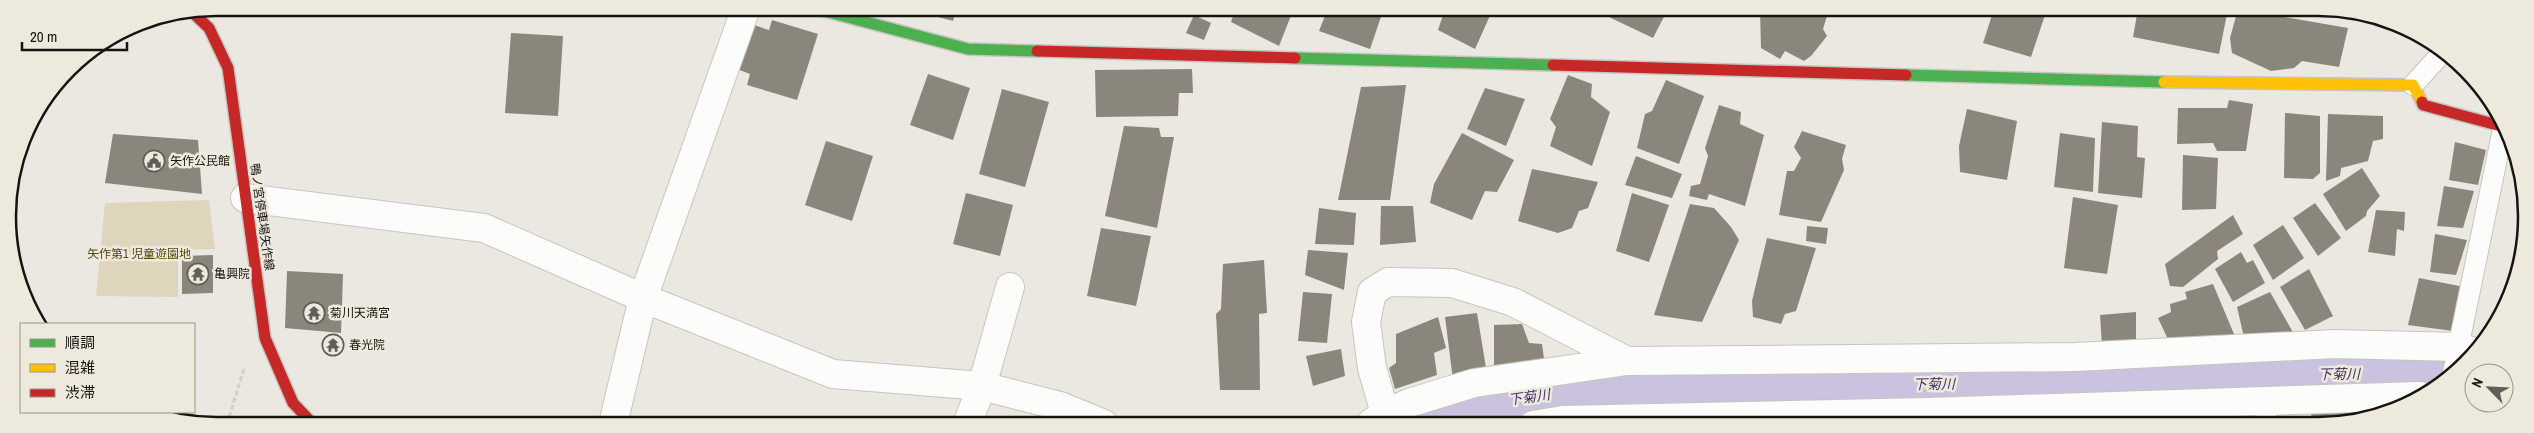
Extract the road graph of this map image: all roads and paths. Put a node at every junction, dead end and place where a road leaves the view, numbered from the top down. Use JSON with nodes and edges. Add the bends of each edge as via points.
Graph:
{"nodes":[{"id":1,"x":743,"y":16,"type":"edge"},
{"id":2,"x":843,"y":16,"type":"edge"},
{"id":3,"x":198,"y":17,"type":"edge"},
{"id":4,"x":2438,"y":57,"type":"edge"},
{"id":5,"x":2413,"y":84,"type":"junction"},
{"id":6,"x":2495,"y":124,"type":"edge"},
{"id":7,"x":2502,"y":137,"type":"edge"},
{"id":8,"x":245,"y":198,"type":"junction"},
{"id":9,"x":1010,"y":287,"type":"dead end"},
{"id":10,"x":643,"y":298,"type":"junction"},
{"id":11,"x":2463,"y":354,"type":"edge"},
{"id":12,"x":2459,"y":358,"type":"edge"},
{"id":13,"x":1627,"y":361,"type":"junction"},
{"id":14,"x":982,"y":386,"type":"junction"},
{"id":15,"x":2402,"y":398,"type":"edge"},
{"id":16,"x":2266,"y":413,"type":"edge"},
{"id":17,"x":306,"y":417,"type":"edge"},
{"id":18,"x":615,"y":417,"type":"edge"},
{"id":19,"x":970,"y":417,"type":"edge"},
{"id":20,"x":1087,"y":417,"type":"edge"},
{"id":21,"x":1378,"y":417,"type":"edge"},
{"id":22,"x":1382,"y":417,"type":"edge"},
{"id":23,"x":1999,"y":417,"type":"edge"}],
"edges":[{"from":1,"to":10,"type":"street"},
{"from":2,"to":5,"type":"street","via":[[968,49],[2281,85]]},
{"from":3,"to":8,"type":"street","name":"鴨ノ宮停車場矢作線","via":[[209,28],[228,68]]},
{"from":4,"to":5,"type":"lane"},
{"from":5,"to":6,"type":"street","via":[[2424,105]]},
{"from":7,"to":11,"type":"lane"},
{"from":8,"to":10,"type":"street","via":[[484,228]]},
{"from":8,"to":17,"type":"street","name":"鴨ノ宮停車場矢作線","via":[[265,338],[293,403]]},
{"from":9,"to":14,"type":"street"},
{"from":10,"to":14,"type":"street","via":[[833,374]]},
{"from":10,"to":18,"type":"street"},
{"from":12,"to":13,"type":"street","via":[[2335,344],[2075,358]]},
{"from":13,"to":21,"type":"street","via":[[1513,302],[1452,282],[1388,282],[1372,292],[1366,322]]},
{"from":13,"to":22,"type":"street","via":[[1474,383],[1412,402]]},
{"from":14,"to":19,"type":"street"},
{"from":14,"to":20,"type":"street","via":[[1060,406]]},
{"from":15,"to":16,"type":"street"},
{"from":16,"to":23,"type":"street"}]}
